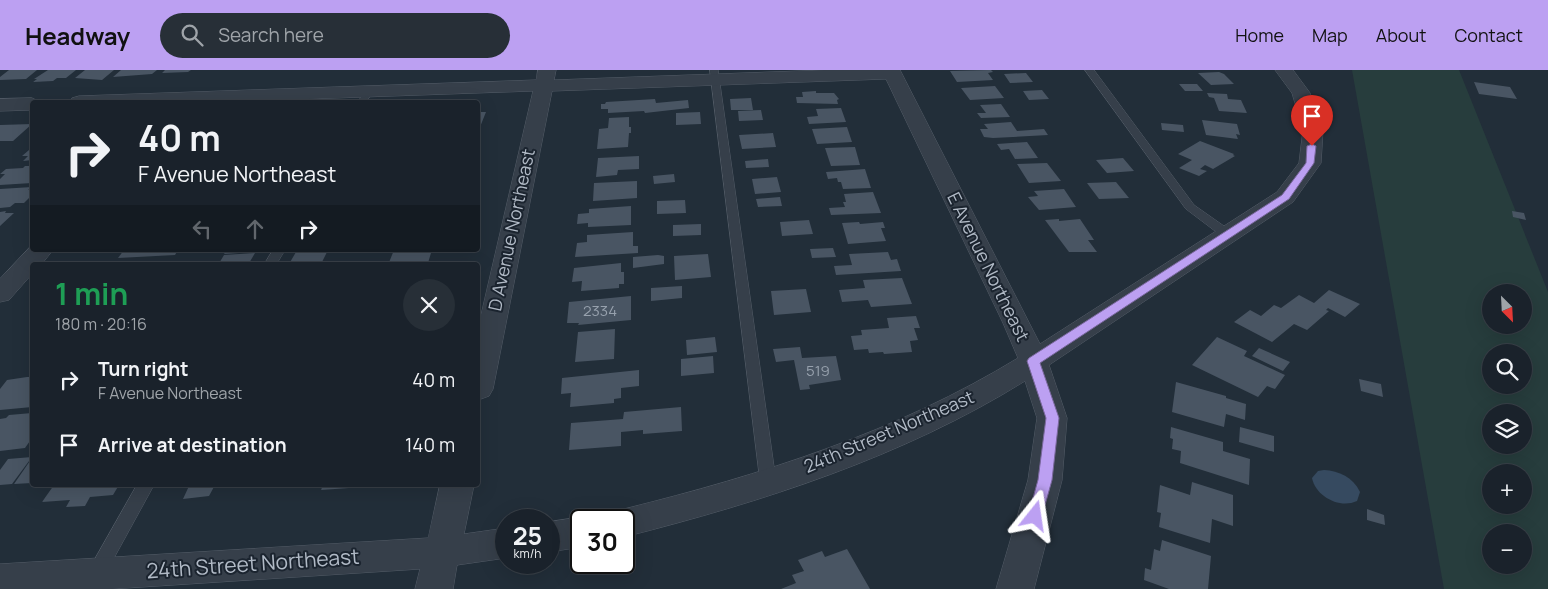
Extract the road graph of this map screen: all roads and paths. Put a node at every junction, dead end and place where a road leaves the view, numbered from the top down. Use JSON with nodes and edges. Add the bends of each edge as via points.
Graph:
{"nodes":[{"id":1,"x":1089,"y":70,"type":"edge"},
{"id":2,"x":1284,"y":70,"type":"edge"},
{"id":3,"x":892,"y":72,"type":"edge"},
{"id":4,"x":715,"y":75,"type":"edge"},
{"id":5,"x":546,"y":78,"type":"edge"},
{"id":6,"x":365,"y":97,"type":"edge"},
{"id":7,"x":226,"y":100,"type":"edge"},
{"id":8,"x":30,"y":104,"type":"edge"},
{"id":9,"x":0,"y":105,"type":"edge"},
{"id":10,"x":1227,"y":234,"type":"junction"},
{"id":11,"x":39,"y":252,"type":"edge"},
{"id":12,"x":0,"y":294,"type":"edge"},
{"id":13,"x":1033,"y":361,"type":"junction"},
{"id":14,"x":480,"y":380,"type":"edge"},
{"id":15,"x":768,"y":482,"type":"junction"},
{"id":16,"x":145,"y":487,"type":"edge"},
{"id":17,"x":457,"y":487,"type":"edge"},
{"id":18,"x":635,"y":519,"type":"edge"},
{"id":19,"x":495,"y":545,"type":"edge"},
{"id":20,"x":442,"y":552,"type":"junction"},
{"id":21,"x":0,"y":580,"type":"edge"},
{"id":22,"x":91,"y":581,"type":"edge"},
{"id":23,"x":434,"y":589,"type":"edge"},
{"id":24,"x":1015,"y":589,"type":"edge"}],
"edges":[{"from":1,"to":10,"type":"lane","via":[[1190,207]]},
{"from":2,"to":10,"type":"street","name":"24th Street Northeast","via":[[1301,93],[1313,130],[1310,163],[1285,197]]},
{"from":3,"to":4,"type":"street"},
{"from":3,"to":13,"type":"street","name":"E Avenue Northeast"},
{"from":4,"to":5,"type":"street"},
{"from":4,"to":15,"type":"lane"},
{"from":5,"to":6,"type":"street"},
{"from":5,"to":14,"type":"street","name":"D Avenue Northeast"},
{"from":6,"to":7,"type":"street"},
{"from":8,"to":9,"type":"street"},
{"from":10,"to":13,"type":"street","name":"24th Street Northeast"},
{"from":11,"to":12,"type":"street"},
{"from":13,"to":15,"type":"street","name":"24th Street Northeast","via":[[949,409],[834,460]]},
{"from":13,"to":24,"type":"street","name":"E Avenue Northeast","via":[[1052,418],[1045,480]]},
{"from":15,"to":18,"type":"street","name":"24th Street Northeast","via":[[694,506]]},
{"from":16,"to":22,"type":"lane"},
{"from":17,"to":20,"type":"street"},
{"from":19,"to":20,"type":"street","name":"24th Street Northeast"},
{"from":20,"to":22,"type":"street","name":"24th Street Northeast"},
{"from":20,"to":23,"type":"street"},
{"from":21,"to":22,"type":"street","name":"24th Street Northeast"}]}
